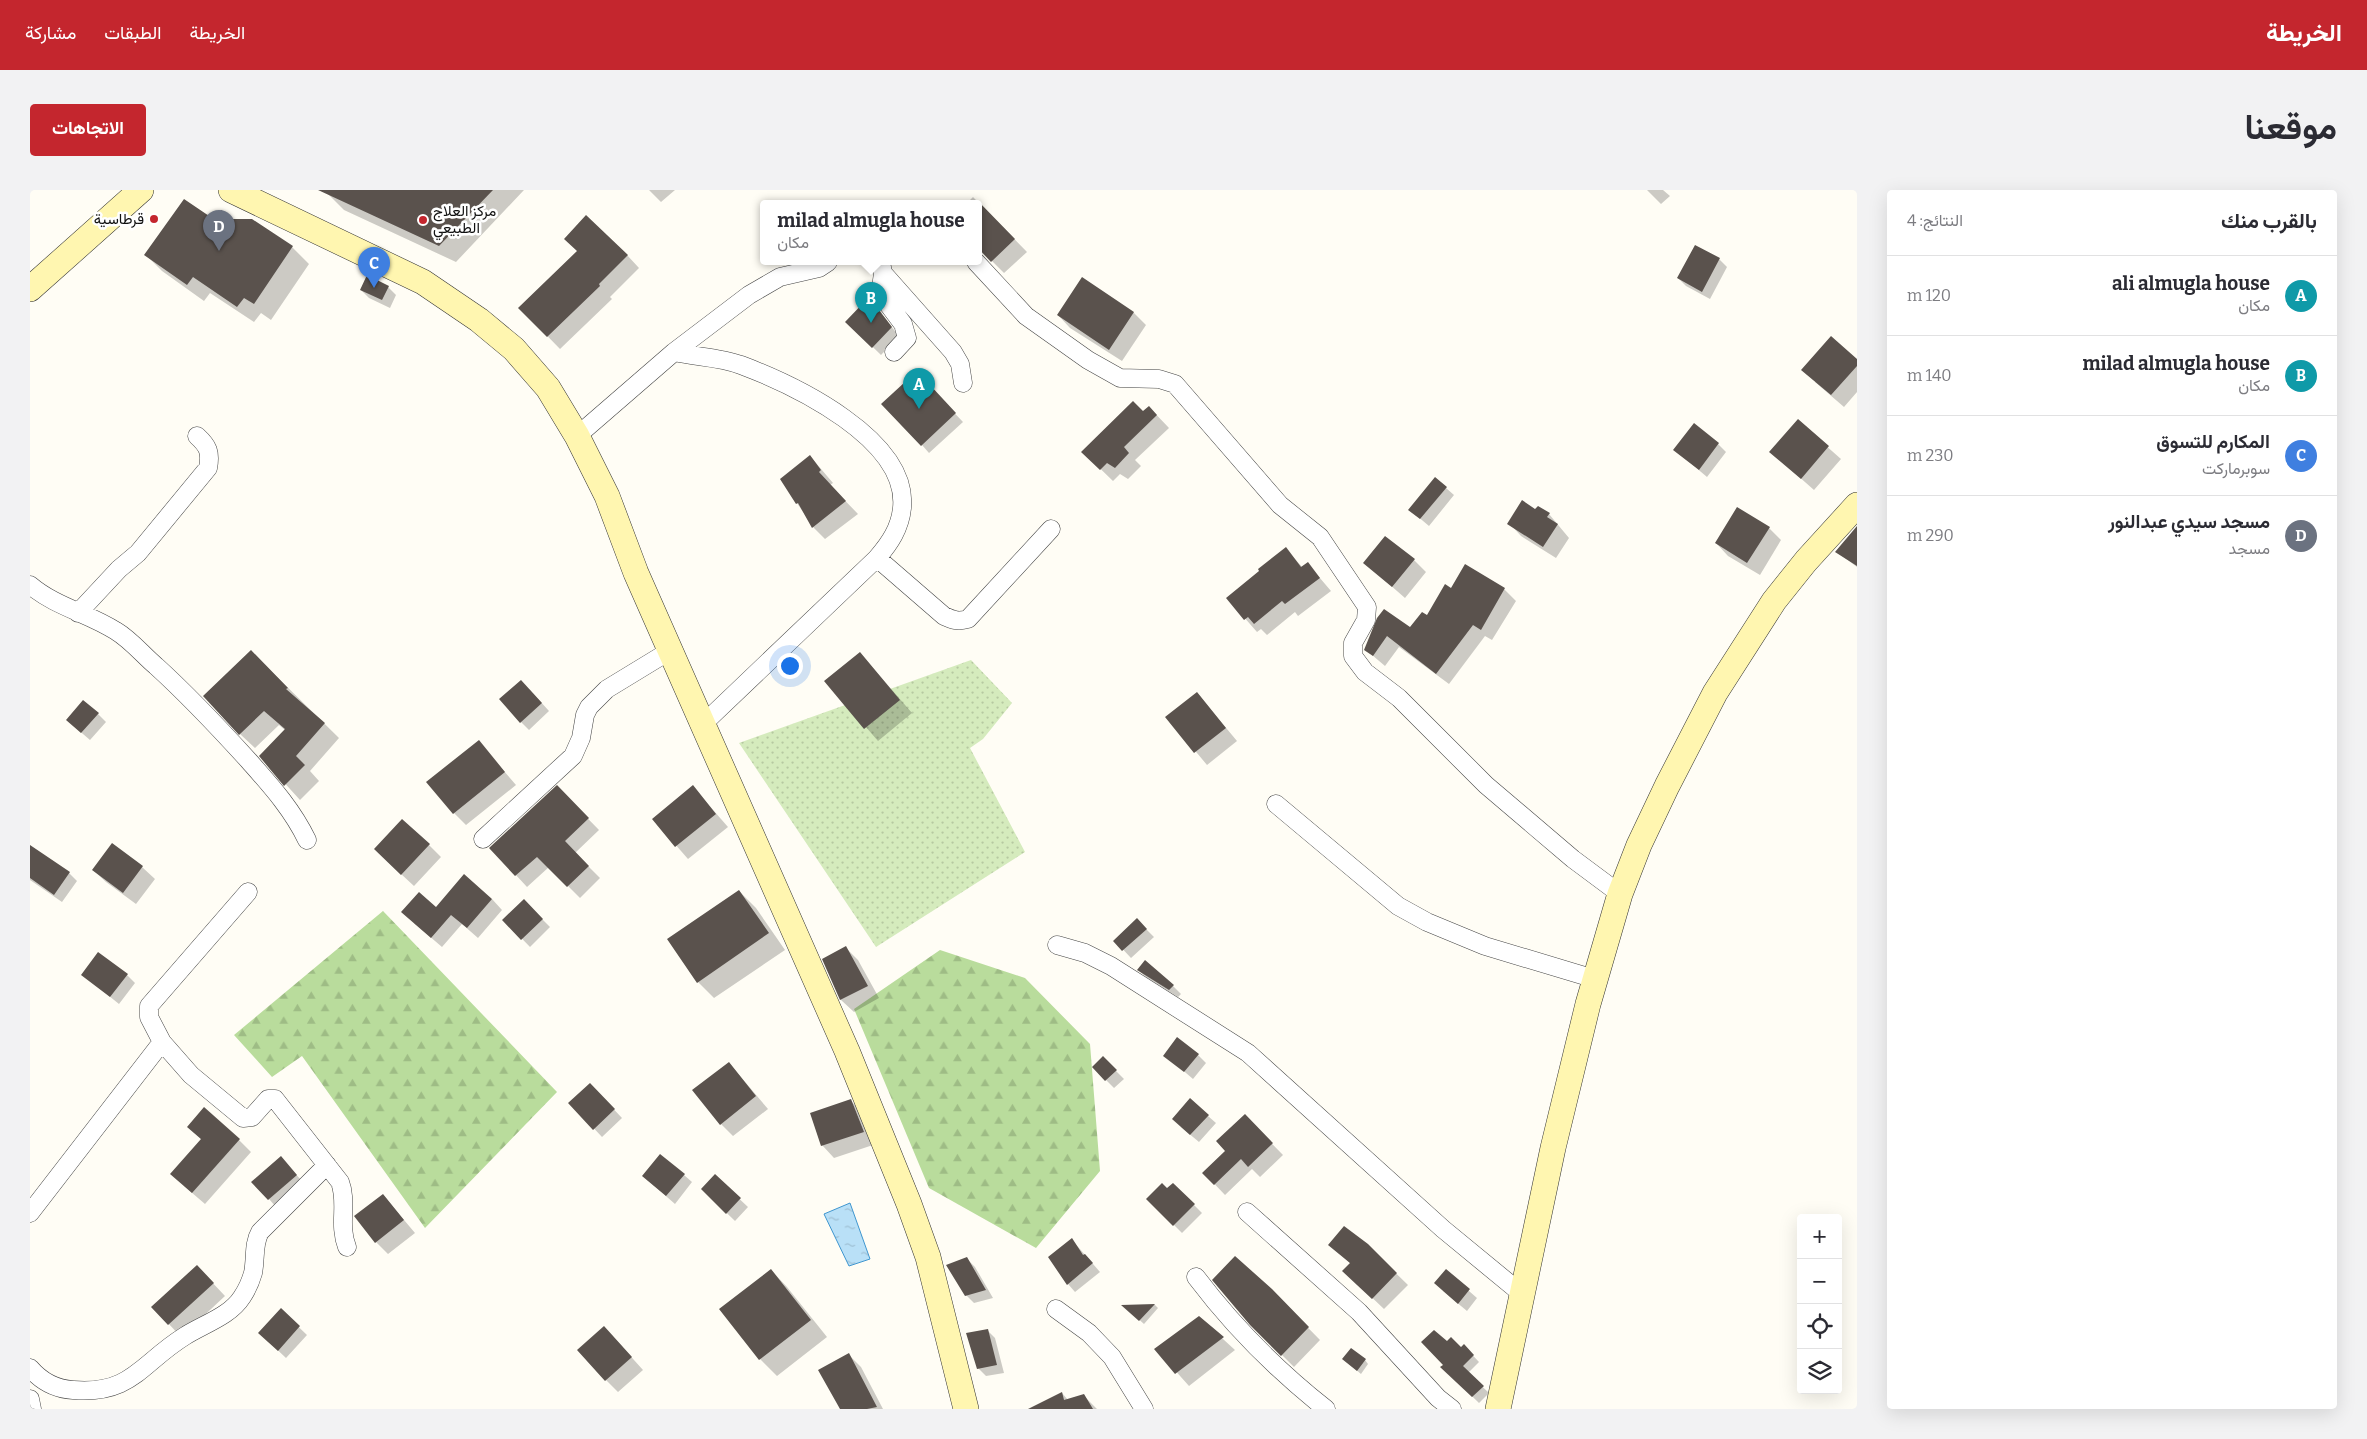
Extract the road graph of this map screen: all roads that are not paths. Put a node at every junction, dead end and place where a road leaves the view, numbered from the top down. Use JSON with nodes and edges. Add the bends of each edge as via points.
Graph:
{"nodes":[{"id":1,"x":118,"y":190,"type":"edge"},
{"id":2,"x":141,"y":190,"type":"edge"},
{"id":3,"x":231,"y":190,"type":"edge"},
{"id":4,"x":109,"y":216,"type":"junction"},
{"id":5,"x":824,"y":265,"type":"edge"},
{"id":6,"x":979,"y":265,"type":"edge"},
{"id":7,"x":882,"y":267,"type":"edge"},
{"id":8,"x":30,"y":289,"type":"edge"},
{"id":9,"x":674,"y":352,"type":"junction"},
{"id":10,"x":894,"y":352,"type":"dead end"},
{"id":11,"x":963,"y":383,"type":"dead end"},
{"id":12,"x":197,"y":436,"type":"dead end"},
{"id":13,"x":577,"y":436,"type":"junction"},
{"id":14,"x":1857,"y":505,"type":"edge"},
{"id":15,"x":1051,"y":528,"type":"dead end"},
{"id":16,"x":877,"y":558,"type":"junction"},
{"id":17,"x":30,"y":585,"type":"edge"},
{"id":18,"x":78,"y":613,"type":"junction"},
{"id":19,"x":671,"y":650,"type":"junction"},
{"id":20,"x":703,"y":724,"type":"junction"},
{"id":21,"x":1276,"y":804,"type":"dead end"},
{"id":22,"x":483,"y":839,"type":"dead end"},
{"id":23,"x":307,"y":840,"type":"dead end"},
{"id":24,"x":248,"y":892,"type":"dead end"},
{"id":25,"x":1620,"y":894,"type":"junction"},
{"id":26,"x":1057,"y":945,"type":"dead end"},
{"id":27,"x":1596,"y":979,"type":"junction"},
{"id":28,"x":162,"y":1042,"type":"junction"},
{"id":29,"x":327,"y":1165,"type":"junction"},
{"id":30,"x":1246,"y":1212,"type":"dead end"},
{"id":31,"x":30,"y":1214,"type":"edge"},
{"id":32,"x":347,"y":1246,"type":"dead end"},
{"id":33,"x":1196,"y":1277,"type":"dead end"},
{"id":34,"x":1522,"y":1294,"type":"junction"},
{"id":35,"x":1056,"y":1309,"type":"dead end"},
{"id":36,"x":30,"y":1368,"type":"edge"},
{"id":37,"x":30,"y":1399,"type":"edge"},
{"id":38,"x":32,"y":1409,"type":"edge"},
{"id":39,"x":966,"y":1409,"type":"edge"},
{"id":40,"x":1144,"y":1409,"type":"edge"},
{"id":41,"x":1326,"y":1409,"type":"edge"},
{"id":42,"x":1452,"y":1409,"type":"edge"},
{"id":43,"x":1498,"y":1409,"type":"edge"}],
"edges":[{"from":1,"to":4,"type":"street"},
{"from":2,"to":4,"type":"street"},
{"from":3,"to":13,"type":"street","via":[[423,282],[479,320],[514,349],[548,388]]},
{"from":4,"to":8,"type":"street"},
{"from":5,"to":9,"type":"street","via":[[780,276],[748,295]]},
{"from":6,"to":25,"type":"street","via":[[1026,316],[1088,360],[1120,378],[1159,379],[1175,384],[1280,505],[1320,537],[1367,607],[1366,620],[1353,643],[1353,656],[1365,672],[1399,698],[1486,785],[1573,859]]},
{"from":7,"to":10,"type":"street","via":[[881,288],[903,324],[907,338]]},
{"from":7,"to":11,"type":"street","via":[[948,346],[960,364]]},
{"from":9,"to":13,"type":"street"},
{"from":9,"to":16,"type":"street","via":[[740,364],[821,401],[850,420],[872,442],[892,468],[902,491],[900,521],[892,539]]},
{"from":12,"to":18,"type":"street","via":[[208,446],[208,468],[138,553],[118,569]]},
{"from":13,"to":19,"type":"street","via":[[607,496],[636,573]]},
{"from":14,"to":25,"type":"street","via":[[1774,601],[1716,693],[1639,845]]},
{"from":15,"to":16,"type":"street","via":[[962,621],[944,616]]},
{"from":16,"to":20,"type":"street"},
{"from":17,"to":18,"type":"street","via":[[41,595]]},
{"from":18,"to":23,"type":"street","via":[[117,632],[210,716],[282,799],[296,817]]},
{"from":19,"to":20,"type":"street"},
{"from":19,"to":22,"type":"street","via":[[598,697],[585,715],[582,738],[573,756]]},
{"from":20,"to":39,"type":"street","via":[[847,1051],[909,1204],[928,1257]]},
{"from":21,"to":27,"type":"street","via":[[1398,906],[1427,922],[1485,946]]},
{"from":24,"to":28,"type":"street","via":[[149,1006],[149,1018]]},
{"from":25,"to":27,"type":"street"},
{"from":26,"to":34,"type":"street","via":[[1111,966],[1248,1053],[1443,1229]]},
{"from":27,"to":34,"type":"street","via":[[1564,1104]]},
{"from":28,"to":29,"type":"street","via":[[190,1075],[243,1118],[252,1117],[268,1098],[275,1098]]},
{"from":28,"to":31,"type":"street"},
{"from":29,"to":32,"type":"street","via":[[342,1188],[342,1229]]},
{"from":29,"to":36,"type":"street","via":[[260,1232],[253,1274],[232,1309],[184,1336],[135,1377],[103,1391],[72,1390],[48,1383]]},
{"from":30,"to":42,"type":"street","via":[[1359,1312]]},
{"from":33,"to":41,"type":"street","via":[[1243,1333]]},
{"from":34,"to":43,"type":"street"},
{"from":35,"to":40,"type":"street","via":[[1089,1333],[1112,1357]]},
{"from":37,"to":38,"type":"street"}]}
